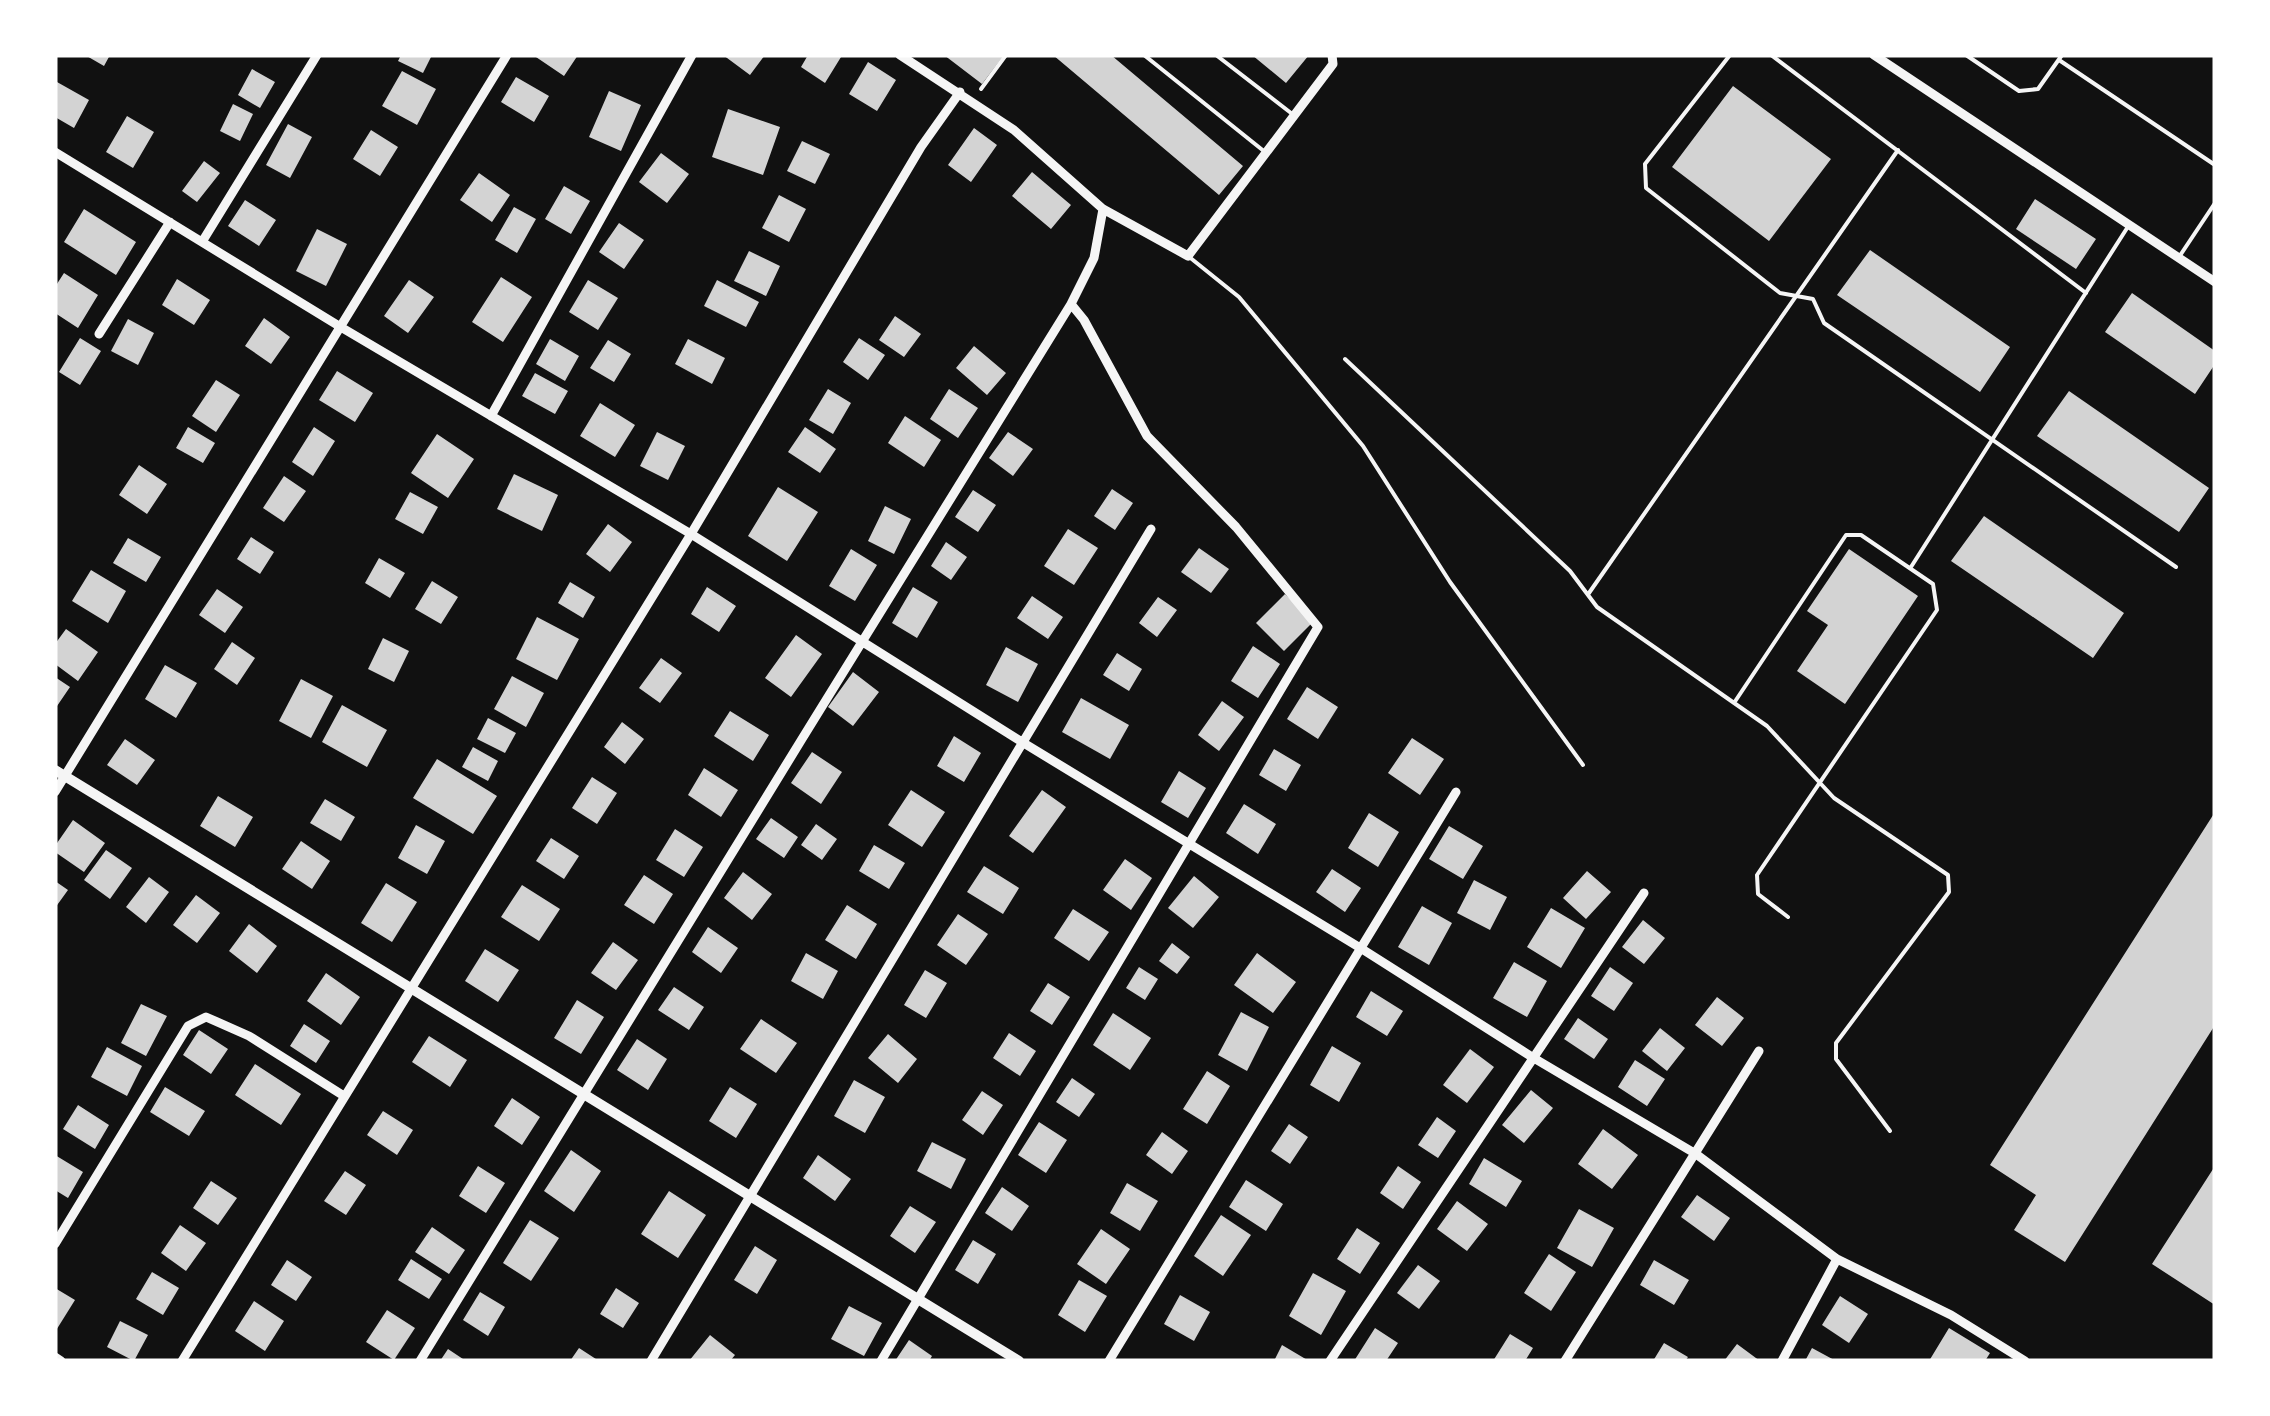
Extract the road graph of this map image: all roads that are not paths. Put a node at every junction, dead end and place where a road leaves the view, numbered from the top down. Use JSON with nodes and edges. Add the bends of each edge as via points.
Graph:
{"nodes":[{"id":1,"x":316,"y":55,"type":"edge"},
{"id":2,"x":507,"y":55,"type":"edge"},
{"id":3,"x":692,"y":55,"type":"edge"},
{"id":4,"x":900,"y":55,"type":"edge"},
{"id":5,"x":1144,"y":55,"type":"edge"},
{"id":6,"x":1216,"y":55,"type":"edge"},
{"id":7,"x":1332,"y":55,"type":"edge"},
{"id":8,"x":1730,"y":55,"type":"edge"},
{"id":9,"x":1771,"y":55,"type":"edge"},
{"id":10,"x":1874,"y":55,"type":"edge"},
{"id":11,"x":1966,"y":55,"type":"edge"},
{"id":12,"x":2061,"y":58,"type":"edge"},
{"id":13,"x":960,"y":92,"type":"junction"},
{"id":14,"x":1294,"y":116,"type":"junction"},
{"id":15,"x":1898,"y":150,"type":"junction"},
{"id":16,"x":55,"y":152,"type":"edge"},
{"id":17,"x":1266,"y":152,"type":"junction"},
{"id":18,"x":2215,"y":165,"type":"edge"},
{"id":19,"x":2215,"y":203,"type":"edge"},
{"id":20,"x":1103,"y":209,"type":"junction"},
{"id":21,"x":170,"y":222,"type":"junction"},
{"id":22,"x":2129,"y":226,"type":"junction"},
{"id":23,"x":202,"y":242,"type":"junction"},
{"id":24,"x":1188,"y":256,"type":"junction"},
{"id":25,"x":2178,"y":258,"type":"junction"},
{"id":26,"x":2215,"y":282,"type":"edge"},
{"id":27,"x":2086,"y":292,"type":"junction"},
{"id":28,"x":1796,"y":296,"type":"junction"},
{"id":29,"x":1071,"y":304,"type":"junction"},
{"id":30,"x":339,"y":326,"type":"junction"},
{"id":31,"x":99,"y":334,"type":"dead end"},
{"id":32,"x":1345,"y":359,"type":"dead end"},
{"id":33,"x":492,"y":416,"type":"junction"},
{"id":34,"x":1992,"y":440,"type":"junction"},
{"id":35,"x":1151,"y":528,"type":"dead end"},
{"id":36,"x":691,"y":534,"type":"junction"},
{"id":37,"x":2176,"y":567,"type":"dead end"},
{"id":38,"x":1910,"y":568,"type":"junction"},
{"id":39,"x":1588,"y":594,"type":"junction"},
{"id":40,"x":861,"y":640,"type":"junction"},
{"id":41,"x":1734,"y":703,"type":"junction"},
{"id":42,"x":1022,"y":742,"type":"junction"},
{"id":43,"x":1583,"y":764,"type":"dead end"},
{"id":44,"x":60,"y":773,"type":"edge"},
{"id":45,"x":1819,"y":782,"type":"junction"},
{"id":46,"x":55,"y":792,"type":"edge"},
{"id":47,"x":1456,"y":792,"type":"dead end"},
{"id":48,"x":1192,"y":843,"type":"junction"},
{"id":49,"x":1644,"y":893,"type":"dead end"},
{"id":50,"x":1788,"y":917,"type":"dead end"},
{"id":51,"x":1362,"y":949,"type":"junction"},
{"id":52,"x":410,"y":988,"type":"junction"},
{"id":53,"x":1759,"y":1051,"type":"dead end"},
{"id":54,"x":1532,"y":1057,"type":"junction"},
{"id":55,"x":585,"y":1094,"type":"junction"},
{"id":56,"x":344,"y":1096,"type":"junction"},
{"id":57,"x":1890,"y":1131,"type":"dead end"},
{"id":58,"x":1696,"y":1154,"type":"junction"},
{"id":59,"x":752,"y":1196,"type":"junction"},
{"id":60,"x":55,"y":1244,"type":"edge"},
{"id":61,"x":1837,"y":1259,"type":"junction"},
{"id":62,"x":917,"y":1298,"type":"junction"},
{"id":63,"x":182,"y":1361,"type":"edge"},
{"id":64,"x":420,"y":1361,"type":"edge"},
{"id":65,"x":651,"y":1361,"type":"edge"},
{"id":66,"x":881,"y":1361,"type":"edge"},
{"id":67,"x":1018,"y":1361,"type":"edge"},
{"id":68,"x":1109,"y":1361,"type":"edge"},
{"id":69,"x":1330,"y":1361,"type":"edge"},
{"id":70,"x":1565,"y":1361,"type":"edge"},
{"id":71,"x":1782,"y":1361,"type":"edge"},
{"id":72,"x":2024,"y":1361,"type":"edge"}],
"edges":[{"from":1,"to":23,"type":"street"},
{"from":2,"to":30,"type":"street"},
{"from":3,"to":33,"type":"street"},
{"from":4,"to":13,"type":"street"},
{"from":5,"to":17,"type":"lane"},
{"from":6,"to":14,"type":"lane"},
{"from":7,"to":14,"type":"street","via":[[1333,64]]},
{"from":8,"to":28,"type":"lane","via":[[1645,164],[1646,188],[1780,293]]},
{"from":9,"to":15,"type":"lane"},
{"from":10,"to":22,"type":"street"},
{"from":11,"to":12,"type":"lane","via":[[2019,91],[2038,89]]},
{"from":12,"to":18,"type":"lane"},
{"from":13,"to":20,"type":"street"},
{"from":13,"to":36,"type":"street"},
{"from":14,"to":17,"type":"street"},
{"from":15,"to":27,"type":"lane"},
{"from":15,"to":28,"type":"lane"},
{"from":16,"to":21,"type":"street"},
{"from":17,"to":24,"type":"street"},
{"from":19,"to":25,"type":"lane"},
{"from":20,"to":24,"type":"street"},
{"from":20,"to":29,"type":"street","via":[[1094,258]]},
{"from":21,"to":23,"type":"street"},
{"from":21,"to":31,"type":"street"},
{"from":22,"to":25,"type":"street"},
{"from":22,"to":27,"type":"lane"},
{"from":23,"to":30,"type":"street"},
{"from":24,"to":43,"type":"lane","via":[[1239,297],[1364,446],[1450,582]]},
{"from":25,"to":26,"type":"street"},
{"from":27,"to":34,"type":"lane"},
{"from":28,"to":34,"type":"lane","via":[[1813,299],[1824,324]]},
{"from":28,"to":39,"type":"lane"},
{"from":29,"to":40,"type":"street"},
{"from":29,"to":48,"type":"street","via":[[1147,436],[1317,623]]},
{"from":30,"to":33,"type":"street"},
{"from":30,"to":44,"type":"street"},
{"from":32,"to":39,"type":"lane"},
{"from":33,"to":36,"type":"street"},
{"from":34,"to":37,"type":"lane"},
{"from":34,"to":38,"type":"lane"},
{"from":35,"to":42,"type":"street"},
{"from":36,"to":40,"type":"street"},
{"from":36,"to":52,"type":"street"},
{"from":38,"to":41,"type":"lane","via":[[1860,535],[1846,535]]},
{"from":38,"to":45,"type":"lane","via":[[1933,584],[1937,610]]},
{"from":39,"to":41,"type":"lane","via":[[1597,607]]},
{"from":40,"to":42,"type":"street"},
{"from":40,"to":55,"type":"street"},
{"from":41,"to":45,"type":"lane"},
{"from":42,"to":48,"type":"street"},
{"from":42,"to":59,"type":"street"},
{"from":44,"to":46,"type":"street"},
{"from":44,"to":52,"type":"street"},
{"from":45,"to":50,"type":"lane","via":[[1757,875],[1758,894]]},
{"from":45,"to":57,"type":"lane","via":[[1948,875],[1949,892],[1836,1043],[1836,1060]]},
{"from":47,"to":51,"type":"street"},
{"from":48,"to":51,"type":"street"},
{"from":48,"to":62,"type":"street"},
{"from":49,"to":54,"type":"street"},
{"from":51,"to":54,"type":"street"},
{"from":51,"to":68,"type":"street"},
{"from":52,"to":55,"type":"street"},
{"from":52,"to":56,"type":"street"},
{"from":53,"to":58,"type":"street"},
{"from":54,"to":58,"type":"street"},
{"from":54,"to":69,"type":"street"},
{"from":55,"to":59,"type":"street"},
{"from":55,"to":64,"type":"street"},
{"from":56,"to":60,"type":"street","via":[[248,1036],[206,1017],[197,1020]]},
{"from":56,"to":63,"type":"street"},
{"from":58,"to":61,"type":"street"},
{"from":58,"to":70,"type":"street"},
{"from":59,"to":62,"type":"street"},
{"from":59,"to":65,"type":"street"},
{"from":61,"to":71,"type":"street"},
{"from":61,"to":72,"type":"street","via":[[1952,1315]]},
{"from":62,"to":66,"type":"street"},
{"from":62,"to":67,"type":"street"}]}
